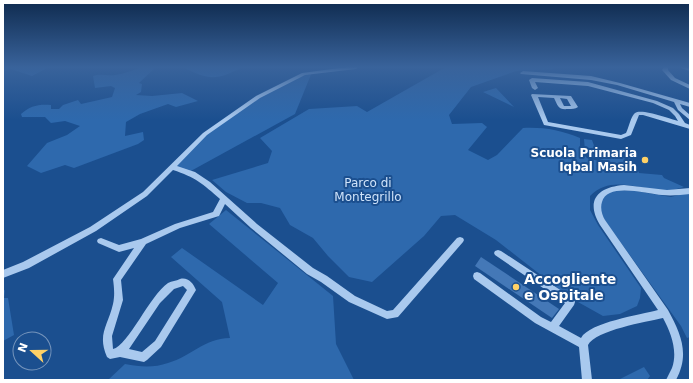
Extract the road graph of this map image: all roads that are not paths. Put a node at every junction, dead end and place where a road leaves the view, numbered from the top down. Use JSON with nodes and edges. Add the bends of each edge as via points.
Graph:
{"nodes":[{"id":1,"x":279,"y":85,"type":"edge"},
{"id":2,"x":534,"y":85,"type":"edge"},
{"id":3,"x":591,"y":85,"type":"edge"},
{"id":4,"x":621,"y":85,"type":"edge"},
{"id":5,"x":535,"y":88,"type":"dead end"},
{"id":6,"x":556,"y":96,"type":"dead end"},
{"id":7,"x":676,"y":101,"type":"junction"},
{"id":8,"x":690,"y":105,"type":"edge"},
{"id":9,"x":690,"y":118,"type":"edge"},
{"id":10,"x":682,"y":124,"type":"junction"},
{"id":11,"x":690,"y":127,"type":"edge"},
{"id":12,"x":173,"y":167,"type":"junction"},
{"id":13,"x":690,"y":191,"type":"edge"},
{"id":14,"x":224,"y":199,"type":"junction"},
{"id":15,"x":460,"y":240,"type":"dead end"},
{"id":16,"x":101,"y":241,"type":"dead end"},
{"id":17,"x":143,"y":242,"type":"junction"},
{"id":18,"x":498,"y":253,"type":"dead end"},
{"id":19,"x":3,"y":274,"type":"edge"},
{"id":20,"x":477,"y":276,"type":"dead end"},
{"id":21,"x":665,"y":312,"type":"junction"},
{"id":22,"x":552,"y":328,"type":"junction"},
{"id":23,"x":583,"y":344,"type":"junction"},
{"id":24,"x":120,"y":352,"type":"junction"},
{"id":25,"x":587,"y":380,"type":"edge"},
{"id":26,"x":671,"y":380,"type":"edge"}],
"edges":[{"from":1,"to":12,"type":"street","via":[[205,134]]},
{"from":2,"to":5,"type":"street"},
{"from":3,"to":10,"type":"street","via":[[667,106],[678,116]]},
{"from":4,"to":7,"type":"street"},
{"from":6,"to":10,"type":"street","via":[[534,95],[546,124],[621,137],[629,134],[637,114],[643,113]]},
{"from":7,"to":8,"type":"street"},
{"from":7,"to":9,"type":"street"},
{"from":10,"to":11,"type":"street"},
{"from":12,"to":14,"type":"street","via":[[193,174]]},
{"from":12,"to":19,"type":"street","via":[[145,194],[93,229]]},
{"from":13,"to":21,"type":"street","via":[[669,193],[626,188],[611,189],[599,196],[599,217]]},
{"from":14,"to":15,"type":"street","via":[[310,271],[352,299],[387,315],[395,314]]},
{"from":14,"to":17,"type":"street","via":[[216,214],[178,226]]},
{"from":16,"to":17,"type":"street","via":[[119,249]]},
{"from":17,"to":24,"type":"street","via":[[117,279],[117,306],[106,347],[110,354]]},
{"from":18,"to":22,"type":"street","via":[[571,302]]},
{"from":20,"to":22,"type":"street"},
{"from":21,"to":23,"type":"street","via":[[601,329],[587,337]]},
{"from":21,"to":26,"type":"street","via":[[678,342],[679,361],[677,371]]},
{"from":22,"to":23,"type":"street"},
{"from":23,"to":25,"type":"street"},
{"from":24,"to":24,"type":"street","via":[[157,300],[171,286],[184,282],[192,290],[158,344],[144,357]]}]}
